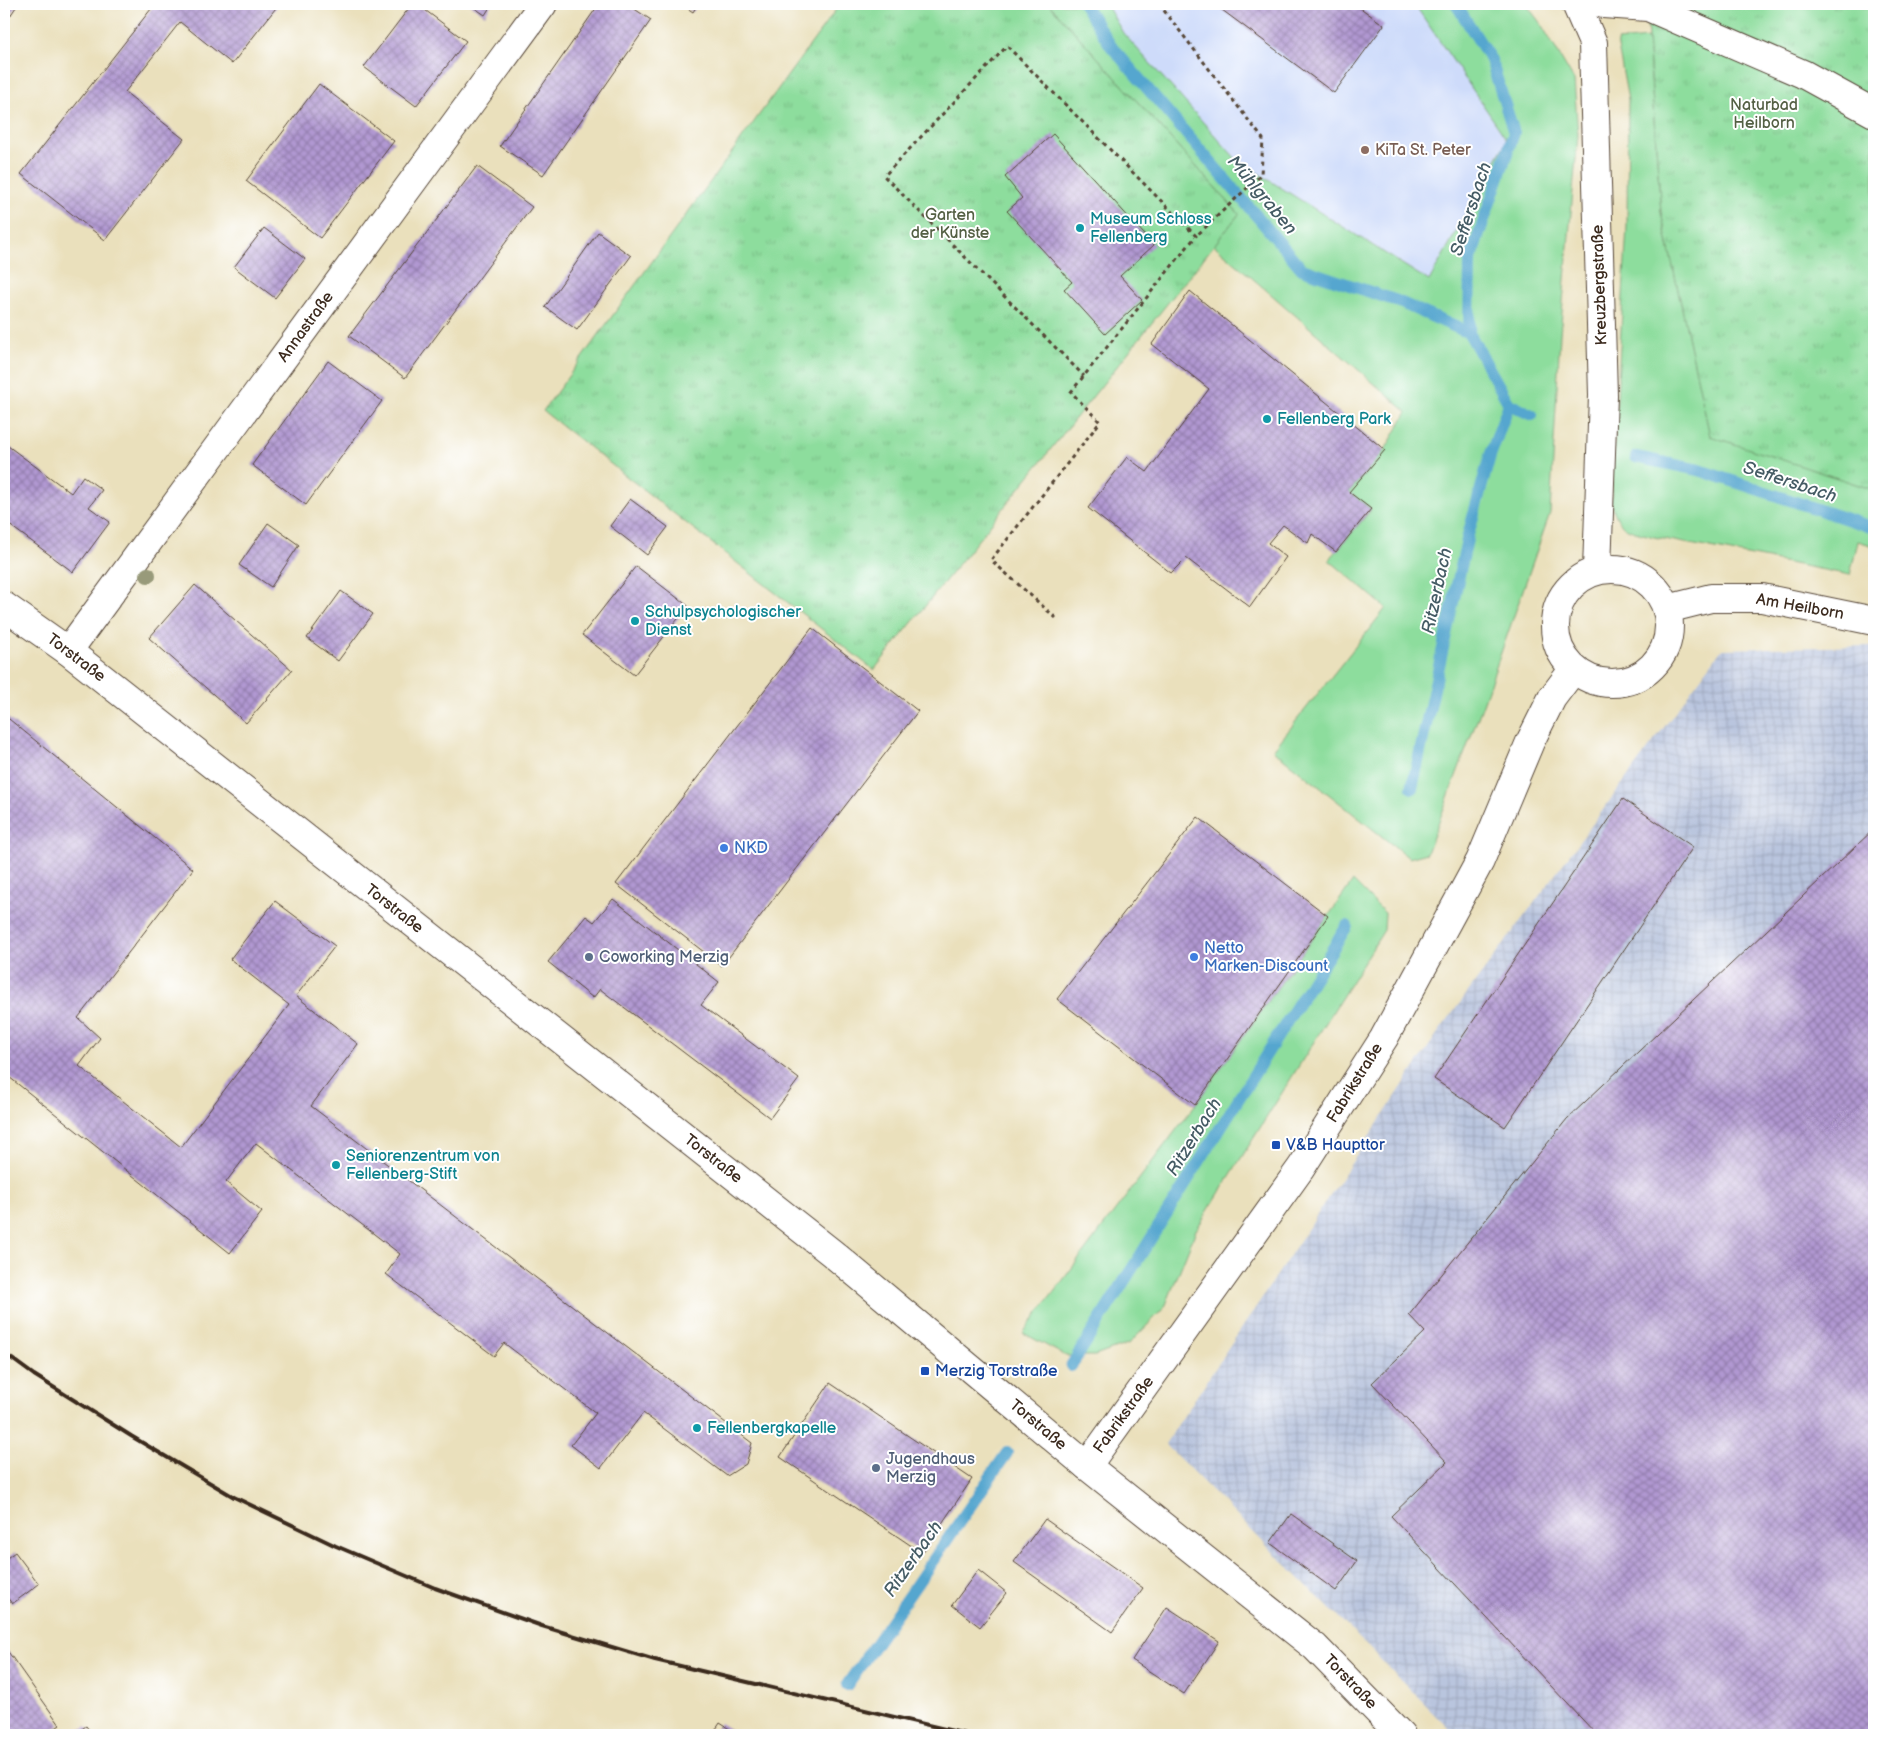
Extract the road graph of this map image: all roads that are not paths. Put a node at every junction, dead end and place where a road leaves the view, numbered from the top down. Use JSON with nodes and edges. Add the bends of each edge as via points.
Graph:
{"nodes":[{"id":1,"x":543,"y":4,"type":"edge"},
{"id":2,"x":1576,"y":4,"type":"edge"},
{"id":3,"x":1603,"y":4,"type":"edge"},
{"id":4,"x":1874,"y":113,"type":"edge"},
{"id":5,"x":1598,"y":570,"type":"junction"},
{"id":6,"x":4,"y":606,"type":"edge"},
{"id":7,"x":1667,"y":609,"type":"junction"},
{"id":8,"x":1874,"y":621,"type":"edge"},
{"id":9,"x":68,"y":651,"type":"junction"},
{"id":10,"x":1572,"y":670,"type":"junction"},
{"id":11,"x":1087,"y":1466,"type":"junction"},
{"id":12,"x":1401,"y":1735,"type":"edge"}],
"edges":[{"from":1,"to":9,"type":"street","name":"Annastraße"},
{"from":2,"to":5,"type":"street","name":"Kreuzbergstraße","via":[[1593,43],[1603,396]]},
{"from":3,"to":4,"type":"street","via":[[1648,7],[1802,74]]},
{"from":5,"to":7,"type":"street","via":[[1632,571],[1659,593]]},
{"from":5,"to":10,"type":"street","via":[[1580,578],[1566,590],[1557,607],[1554,626],[1557,645]]},
{"from":6,"to":9,"type":"street","name":"Torstraße"},
{"from":7,"to":8,"type":"street","name":"Am Heilborn","via":[[1711,598],[1762,598]]},
{"from":7,"to":10,"type":"street","via":[[1670,626],[1667,643],[1647,672],[1614,684],[1597,682]]},
{"from":9,"to":11,"type":"street","name":"Torstraße","via":[[832,1253]]},
{"from":10,"to":11,"type":"street","name":"Fabrikstraße","via":[[1530,742],[1480,861],[1384,1038],[1301,1168]]},
{"from":11,"to":12,"type":"street","name":"Torstraße","via":[[1315,1647]]}]}
